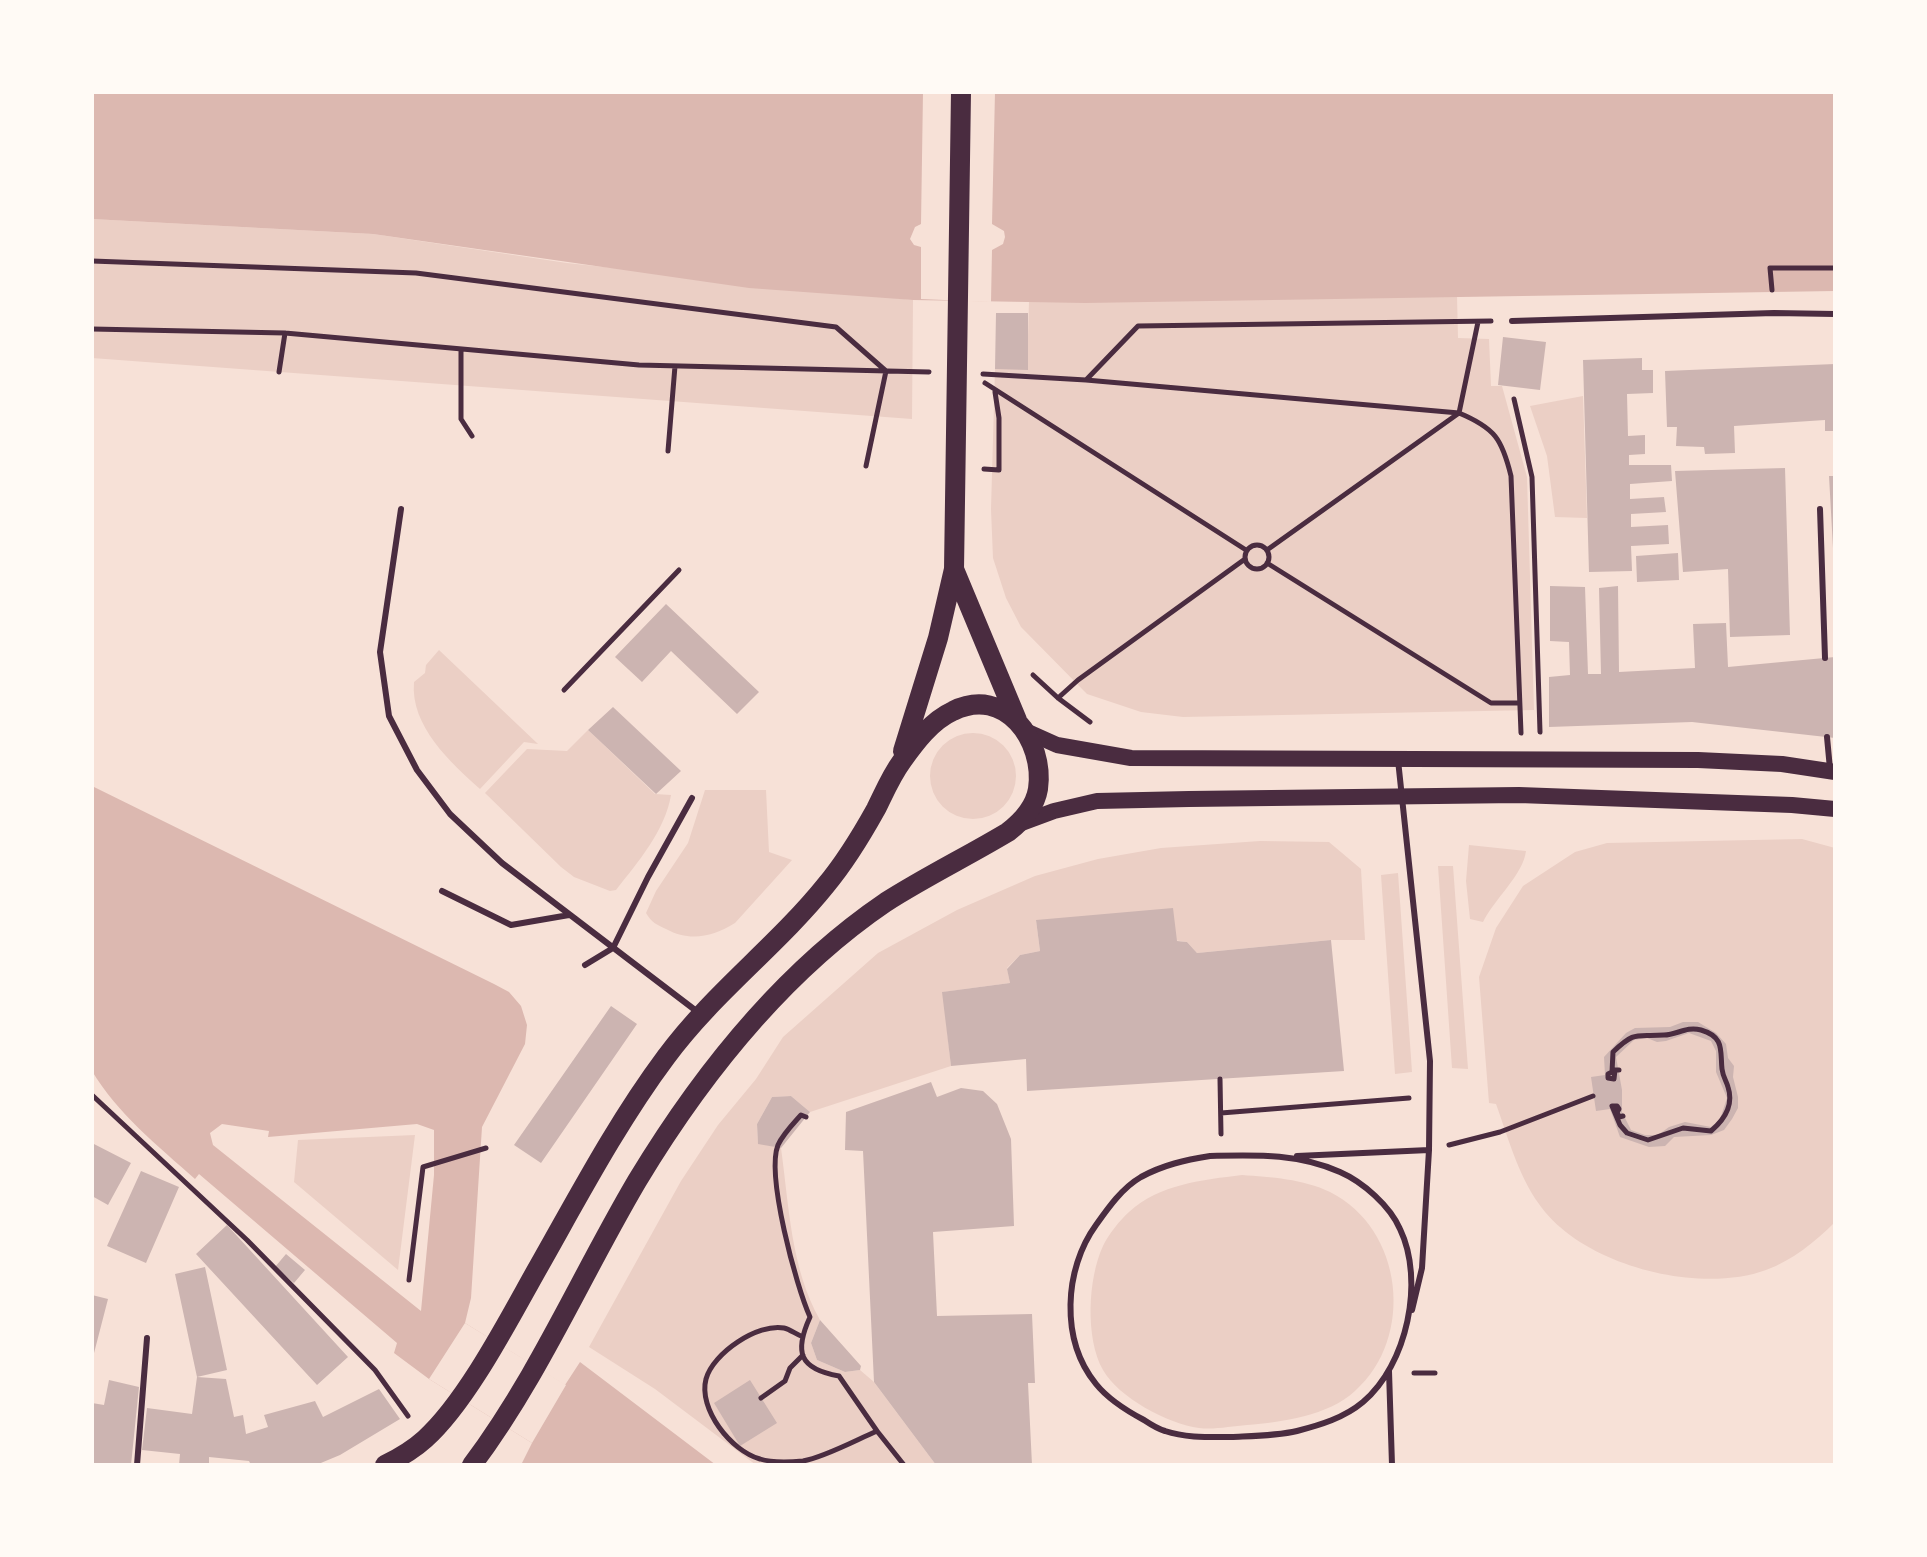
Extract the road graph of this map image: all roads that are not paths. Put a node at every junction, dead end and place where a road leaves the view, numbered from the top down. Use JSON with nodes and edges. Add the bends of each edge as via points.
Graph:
{"nodes":[{"id":1,"x":961,"y":92,"type":"edge"},
{"id":2,"x":1835,"y":314,"type":"edge"},
{"id":3,"x":1512,"y":321,"type":"dead end"},
{"id":4,"x":401,"y":509,"type":"dead end"},
{"id":5,"x":1820,"y":509,"type":"dead end"},
{"id":6,"x":954,"y":569,"type":"junction"},
{"id":7,"x":1825,"y":658,"type":"dead end"},
{"id":8,"x":1022,"y":726,"type":"junction"},
{"id":9,"x":1827,"y":737,"type":"dead end"},
{"id":10,"x":1398,"y":758,"type":"junction"},
{"id":11,"x":898,"y":766,"type":"junction"},
{"id":12,"x":1833,"y":771,"type":"edge"},
{"id":13,"x":1400,"y":795,"type":"junction"},
{"id":14,"x":692,"y":798,"type":"dead end"},
{"id":15,"x":1835,"y":809,"type":"edge"},
{"id":16,"x":1019,"y":824,"type":"junction"},
{"id":17,"x":442,"y":891,"type":"dead end"},
{"id":18,"x":569,"y":915,"type":"junction"},
{"id":19,"x":613,"y":948,"type":"junction"},
{"id":20,"x":585,"y":965,"type":"dead end"},
{"id":21,"x":701,"y":1014,"type":"junction"},
{"id":22,"x":1429,"y":1150,"type":"junction"},
{"id":23,"x":1292,"y":1156,"type":"junction"},
{"id":24,"x":1406,"y":1333,"type":"junction"},
{"id":25,"x":147,"y":1338,"type":"dead end"},
{"id":26,"x":1389,"y":1371,"type":"junction"},
{"id":27,"x":137,"y":1465,"type":"edge"},
{"id":28,"x":385,"y":1465,"type":"edge"},
{"id":29,"x":473,"y":1465,"type":"edge"},
{"id":30,"x":1392,"y":1465,"type":"edge"}],
"edges":[{"from":1,"to":6,"type":"main road"},
{"from":2,"to":3,"type":"lane"},
{"from":4,"to":18,"type":"lane","via":[[380,652],[389,716],[417,770],[450,814]]},
{"from":5,"to":7,"type":"lane"},
{"from":6,"to":8,"type":"main road"},
{"from":6,"to":11,"type":"main road"},
{"from":8,"to":10,"type":"main road","via":[[1057,745],[1131,758]]},
{"from":8,"to":11,"type":"main road","via":[[1008,712],[987,704],[953,710],[917,740]]},
{"from":8,"to":16,"type":"main road","via":[[1039,767],[1038,792]]},
{"from":9,"to":12,"type":"lane"},
{"from":10,"to":12,"type":"main road","via":[[1698,760]]},
{"from":10,"to":13,"type":"lane"},
{"from":11,"to":21,"type":"main road","via":[[849,856],[824,888]]},
{"from":13,"to":15,"type":"main road"},
{"from":13,"to":16,"type":"main road","via":[[1097,801]]},
{"from":13,"to":22,"type":"lane","via":[[1430,1061]]},
{"from":14,"to":19,"type":"lane"},
{"from":16,"to":29,"type":"main road","via":[[887,902],[837,941],[776,996],[724,1055],[637,1182],[536,1367]]},
{"from":17,"to":18,"type":"lane","via":[[511,925]]},
{"from":18,"to":19,"type":"lane"},
{"from":19,"to":20,"type":"lane"},
{"from":19,"to":21,"type":"lane"},
{"from":21,"to":28,"type":"main road","via":[[633,1107],[460,1398],[440,1425]]},
{"from":22,"to":23,"type":"lane"},
{"from":22,"to":24,"type":"lane","via":[[1422,1268]]},
{"from":23,"to":24,"type":"lane","via":[[1342,1173],[1381,1200],[1401,1229],[1411,1285]]},
{"from":23,"to":26,"type":"lane","via":[[1210,1156],[1176,1162],[1138,1179],[1112,1203],[1084,1242],[1073,1278],[1070,1316],[1078,1352],[1096,1383],[1127,1412],[1164,1431],[1204,1438],[1292,1432],[1330,1422],[1363,1402]]},
{"from":24,"to":26,"type":"lane"},
{"from":25,"to":27,"type":"lane"},
{"from":26,"to":30,"type":"lane"}]}
